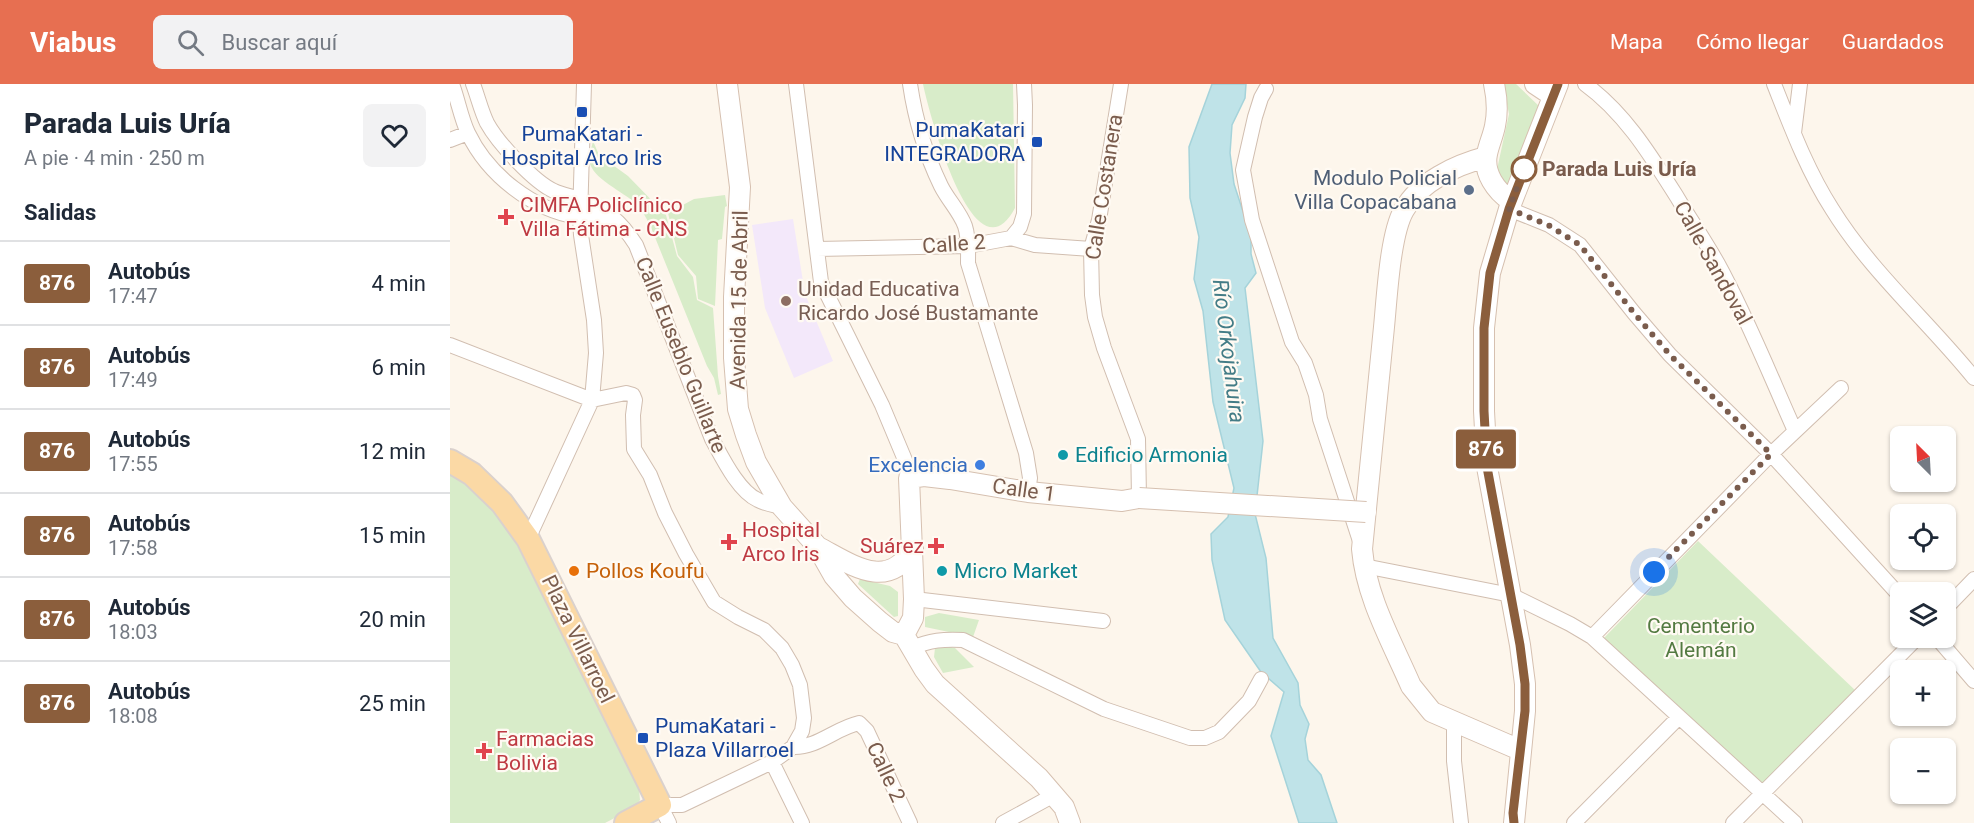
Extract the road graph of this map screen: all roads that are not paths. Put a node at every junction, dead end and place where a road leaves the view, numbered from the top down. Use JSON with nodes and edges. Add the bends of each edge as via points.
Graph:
{"nodes":[{"id":1,"x":452,"y":84,"type":"edge"},
{"id":2,"x":473,"y":84,"type":"edge"},
{"id":3,"x":584,"y":84,"type":"edge"},
{"id":4,"x":727,"y":84,"type":"edge"},
{"id":5,"x":796,"y":84,"type":"edge"},
{"id":6,"x":910,"y":84,"type":"edge"},
{"id":7,"x":1024,"y":84,"type":"edge"},
{"id":8,"x":1120,"y":84,"type":"edge"},
{"id":9,"x":1494,"y":84,"type":"edge"},
{"id":10,"x":1535,"y":84,"type":"edge"},
{"id":11,"x":1585,"y":84,"type":"edge"},
{"id":12,"x":1774,"y":84,"type":"edge"},
{"id":13,"x":1800,"y":84,"type":"edge"},
{"id":14,"x":1266,"y":88,"type":"dead end"},
{"id":15,"x":1555,"y":90,"type":"edge"},
{"id":16,"x":468,"y":133,"type":"junction"},
{"id":17,"x":1794,"y":135,"type":"junction"},
{"id":18,"x":450,"y":140,"type":"edge"},
{"id":19,"x":1486,"y":157,"type":"junction"},
{"id":20,"x":580,"y":199,"type":"junction"},
{"id":21,"x":1510,"y":205,"type":"junction"},
{"id":22,"x":613,"y":216,"type":"junction"},
{"id":23,"x":580,"y":218,"type":"junction"},
{"id":24,"x":1011,"y":238,"type":"junction"},
{"id":25,"x":968,"y":246,"type":"junction"},
{"id":26,"x":817,"y":249,"type":"junction"},
{"id":27,"x":1091,"y":249,"type":"junction"},
{"id":28,"x":450,"y":345,"type":"edge"},
{"id":29,"x":1974,"y":378,"type":"edge"},
{"id":30,"x":1841,"y":388,"type":"dead end"},
{"id":31,"x":592,"y":400,"type":"junction"},
{"id":32,"x":1795,"y":431,"type":"junction"},
{"id":33,"x":1771,"y":454,"type":"junction"},
{"id":34,"x":450,"y":461,"type":"edge"},
{"id":35,"x":909,"y":478,"type":"junction"},
{"id":36,"x":1028,"y":492,"type":"junction"},
{"id":37,"x":1139,"y":498,"type":"junction"},
{"id":38,"x":782,"y":507,"type":"junction"},
{"id":39,"x":1366,"y":512,"type":"junction"},
{"id":40,"x":528,"y":539,"type":"junction"},
{"id":41,"x":816,"y":546,"type":"junction"},
{"id":42,"x":913,"y":549,"type":"junction"},
{"id":43,"x":1363,"y":558,"type":"junction"},
{"id":44,"x":1974,"y":579,"type":"edge"},
{"id":45,"x":1890,"y":585,"type":"edge"},
{"id":46,"x":1511,"y":595,"type":"junction"},
{"id":47,"x":1956,"y":598,"type":"edge"},
{"id":48,"x":914,"y":599,"type":"junction"},
{"id":49,"x":1103,"y":621,"type":"dead end"},
{"id":50,"x":1592,"y":637,"type":"junction"},
{"id":51,"x":908,"y":641,"type":"junction"},
{"id":52,"x":1907,"y":648,"type":"edge"},
{"id":53,"x":1946,"y":648,"type":"edge"},
{"id":54,"x":1261,"y":679,"type":"dead end"},
{"id":55,"x":1974,"y":681,"type":"edge"},
{"id":56,"x":1679,"y":717,"type":"junction"},
{"id":57,"x":1454,"y":721,"type":"junction"},
{"id":58,"x":793,"y":747,"type":"junction"},
{"id":59,"x":1520,"y":750,"type":"junction"},
{"id":60,"x":772,"y":762,"type":"junction"},
{"id":61,"x":1761,"y":793,"type":"junction"},
{"id":62,"x":1054,"y":795,"type":"junction"},
{"id":63,"x":665,"y":814,"type":"edge"},
{"id":64,"x":626,"y":823,"type":"edge"},
{"id":65,"x":802,"y":823,"type":"edge"},
{"id":66,"x":910,"y":823,"type":"edge"},
{"id":67,"x":1003,"y":823,"type":"edge"},
{"id":68,"x":1070,"y":823,"type":"edge"},
{"id":69,"x":1461,"y":823,"type":"edge"},
{"id":70,"x":1514,"y":823,"type":"edge"},
{"id":71,"x":1574,"y":823,"type":"edge"},
{"id":72,"x":1733,"y":823,"type":"edge"},
{"id":73,"x":1795,"y":823,"type":"edge"}],
"edges":[{"from":1,"to":16,"type":"street"},
{"from":2,"to":20,"type":"street","name":"Calle Euseblo Guillarte","via":[[487,123],[499,141],[535,178],[554,191]]},
{"from":3,"to":20,"type":"street"},
{"from":4,"to":38,"type":"main road","name":"Avenida 15 de Abril","via":[[740,188],[734,297],[738,409],[756,462]]},
{"from":5,"to":26,"type":"street"},
{"from":6,"to":25,"type":"street","via":[[923,140],[941,185],[965,226]]},
{"from":7,"to":24,"type":"street","via":[[1024,214]]},
{"from":8,"to":27,"type":"street","name":"Calle Costanera"},
{"from":9,"to":19,"type":"main road","via":[[1495,127]]},
{"from":10,"to":15,"type":"main road"},
{"from":11,"to":32,"type":"street","name":"Calle Sandoval","via":[[1620,115],[1644,145],[1705,244],[1733,294]]},
{"from":12,"to":17,"type":"street"},
{"from":13,"to":17,"type":"street"},
{"from":14,"to":43,"type":"street","via":[[1243,170],[1252,220],[1292,342],[1305,363],[1316,395]]},
{"from":15,"to":21,"type":"main road"},
{"from":16,"to":18,"type":"street"},
{"from":16,"to":23,"type":"street","via":[[503,179],[529,200]]},
{"from":17,"to":29,"type":"street","via":[[1815,181],[1868,259]]},
{"from":19,"to":21,"type":"main road","via":[[1491,181]]},
{"from":19,"to":39,"type":"main road","via":[[1449,171],[1413,196],[1397,228]]},
{"from":20,"to":22,"type":"street","name":"Calle Euseblo Guillarte"},
{"from":20,"to":23,"type":"street"},
{"from":21,"to":33,"type":"street","via":[[1580,245],[1670,355]]},
{"from":21,"to":46,"type":"main road","via":[[1490,273],[1484,328],[1484,411],[1487,467]]},
{"from":22,"to":23,"type":"street"},
{"from":22,"to":38,"type":"street","name":"Calle Euseblo Guillarte","via":[[636,245],[723,460],[757,500]]},
{"from":23,"to":31,"type":"street","via":[[594,320]]},
{"from":24,"to":25,"type":"street","name":"Calle 2"},
{"from":24,"to":27,"type":"street","name":"Calle 2","via":[[1035,245]]},
{"from":25,"to":26,"type":"street","name":"Calle 2"},
{"from":25,"to":36,"type":"street","via":[[968,264],[1026,453]]},
{"from":26,"to":35,"type":"street","via":[[821,282],[882,405]]},
{"from":27,"to":37,"type":"street","name":"Calle Costanera","via":[[1095,317],[1138,439]]},
{"from":28,"to":31,"type":"street"},
{"from":30,"to":32,"type":"street"},
{"from":31,"to":40,"type":"street"},
{"from":31,"to":58,"type":"street","via":[[633,395],[634,449],[714,602],[764,630],[792,664],[800,685],[804,718]]},
{"from":32,"to":33,"type":"street"},
{"from":33,"to":45,"type":"street"},
{"from":33,"to":50,"type":"street"},
{"from":34,"to":40,"type":"main road","name":"Plaza Villarroel","via":[[472,474],[502,503]]},
{"from":35,"to":36,"type":"main road","name":"Calle 1","via":[[950,479]]},
{"from":35,"to":42,"type":"main road"},
{"from":36,"to":37,"type":"main road","name":"Calle 1","via":[[1122,501]]},
{"from":37,"to":39,"type":"main road","name":"Calle 1","bridge":true},
{"from":38,"to":41,"type":"main road","name":"Calle Euseblo Guillarte"},
{"from":39,"to":43,"type":"main road"},
{"from":40,"to":63,"type":"main road","name":"Plaza Villarroel"},
{"from":41,"to":42,"type":"main road","via":[[869,572],[899,566]]},
{"from":41,"to":51,"type":"main road","name":"Calle Euseblo Guillarte","via":[[853,598]]},
{"from":42,"to":48,"type":"main road"},
{"from":43,"to":46,"type":"street"},
{"from":43,"to":57,"type":"main road","via":[[1370,591],[1411,686],[1432,711]]},
{"from":44,"to":47,"type":"street"},
{"from":46,"to":50,"type":"street"},
{"from":46,"to":59,"type":"main road","via":[[1525,684]]},
{"from":48,"to":49,"type":"street"},
{"from":48,"to":51,"type":"main road"},
{"from":50,"to":56,"type":"street"},
{"from":51,"to":54,"type":"street","via":[[963,640],[1104,709],[1190,738],[1206,738],[1219,732],[1249,700]]},
{"from":51,"to":62,"type":"main road","via":[[935,684]]},
{"from":52,"to":61,"type":"street"},
{"from":53,"to":55,"type":"street"},
{"from":56,"to":61,"type":"street"},
{"from":56,"to":71,"type":"street"},
{"from":57,"to":59,"type":"main road"},
{"from":57,"to":69,"type":"street"},
{"from":58,"to":60,"type":"street"},
{"from":58,"to":66,"type":"street","name":"Calle 2","via":[[814,744],[859,723],[867,731]]},
{"from":59,"to":70,"type":"main road"},
{"from":60,"to":63,"type":"street"},
{"from":60,"to":65,"type":"street"},
{"from":61,"to":72,"type":"street"},
{"from":61,"to":73,"type":"street"},
{"from":62,"to":67,"type":"street"},
{"from":62,"to":68,"type":"main road"},
{"from":63,"to":64,"type":"main road"}]}
